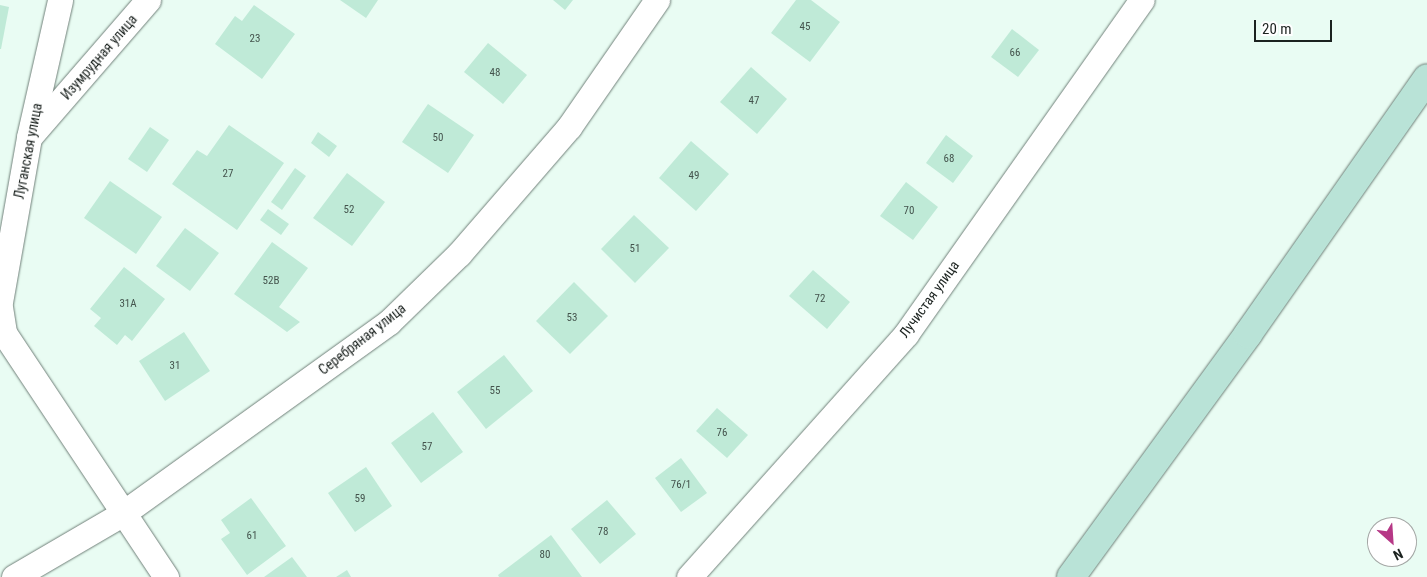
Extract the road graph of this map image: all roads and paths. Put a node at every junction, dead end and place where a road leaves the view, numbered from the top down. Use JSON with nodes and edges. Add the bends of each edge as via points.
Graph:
{"nodes":[{"id":1,"x":60,"y":0,"type":"edge"},
{"id":2,"x":148,"y":0,"type":"edge"},
{"id":3,"x":657,"y":0,"type":"edge"},
{"id":4,"x":1142,"y":0,"type":"edge"},
{"id":5,"x":1427,"y":78,"type":"edge"},
{"id":6,"x":30,"y":137,"type":"junction"},
{"id":7,"x":0,"y":302,"type":"edge"},
{"id":8,"x":0,"y":307,"type":"edge"},
{"id":9,"x":2,"y":334,"type":"edge"},
{"id":10,"x":122,"y":514,"type":"junction"},
{"id":11,"x":14,"y":577,"type":"edge"},
{"id":12,"x":166,"y":577,"type":"edge"},
{"id":13,"x":689,"y":577,"type":"edge"},
{"id":14,"x":1071,"y":577,"type":"edge"}],
"edges":[{"from":1,"to":6,"type":"street","name":"Луганская улица"},
{"from":2,"to":6,"type":"street","name":"Изумрудная улица"},
{"from":3,"to":10,"type":"street","name":"Серебряная улица","via":[[569,127],[460,254],[389,322]]},
{"from":4,"to":13,"type":"street","name":"Лучистая улица","via":[[906,334]]},
{"from":5,"to":14,"type":"main road","via":[[1248,334]]},
{"from":6,"to":7,"type":"street","name":"Луганская улица"},
{"from":8,"to":9,"type":"street"},
{"from":9,"to":10,"type":"street"},
{"from":10,"to":11,"type":"street","name":"Серебряная улица"},
{"from":10,"to":12,"type":"street"}]}
